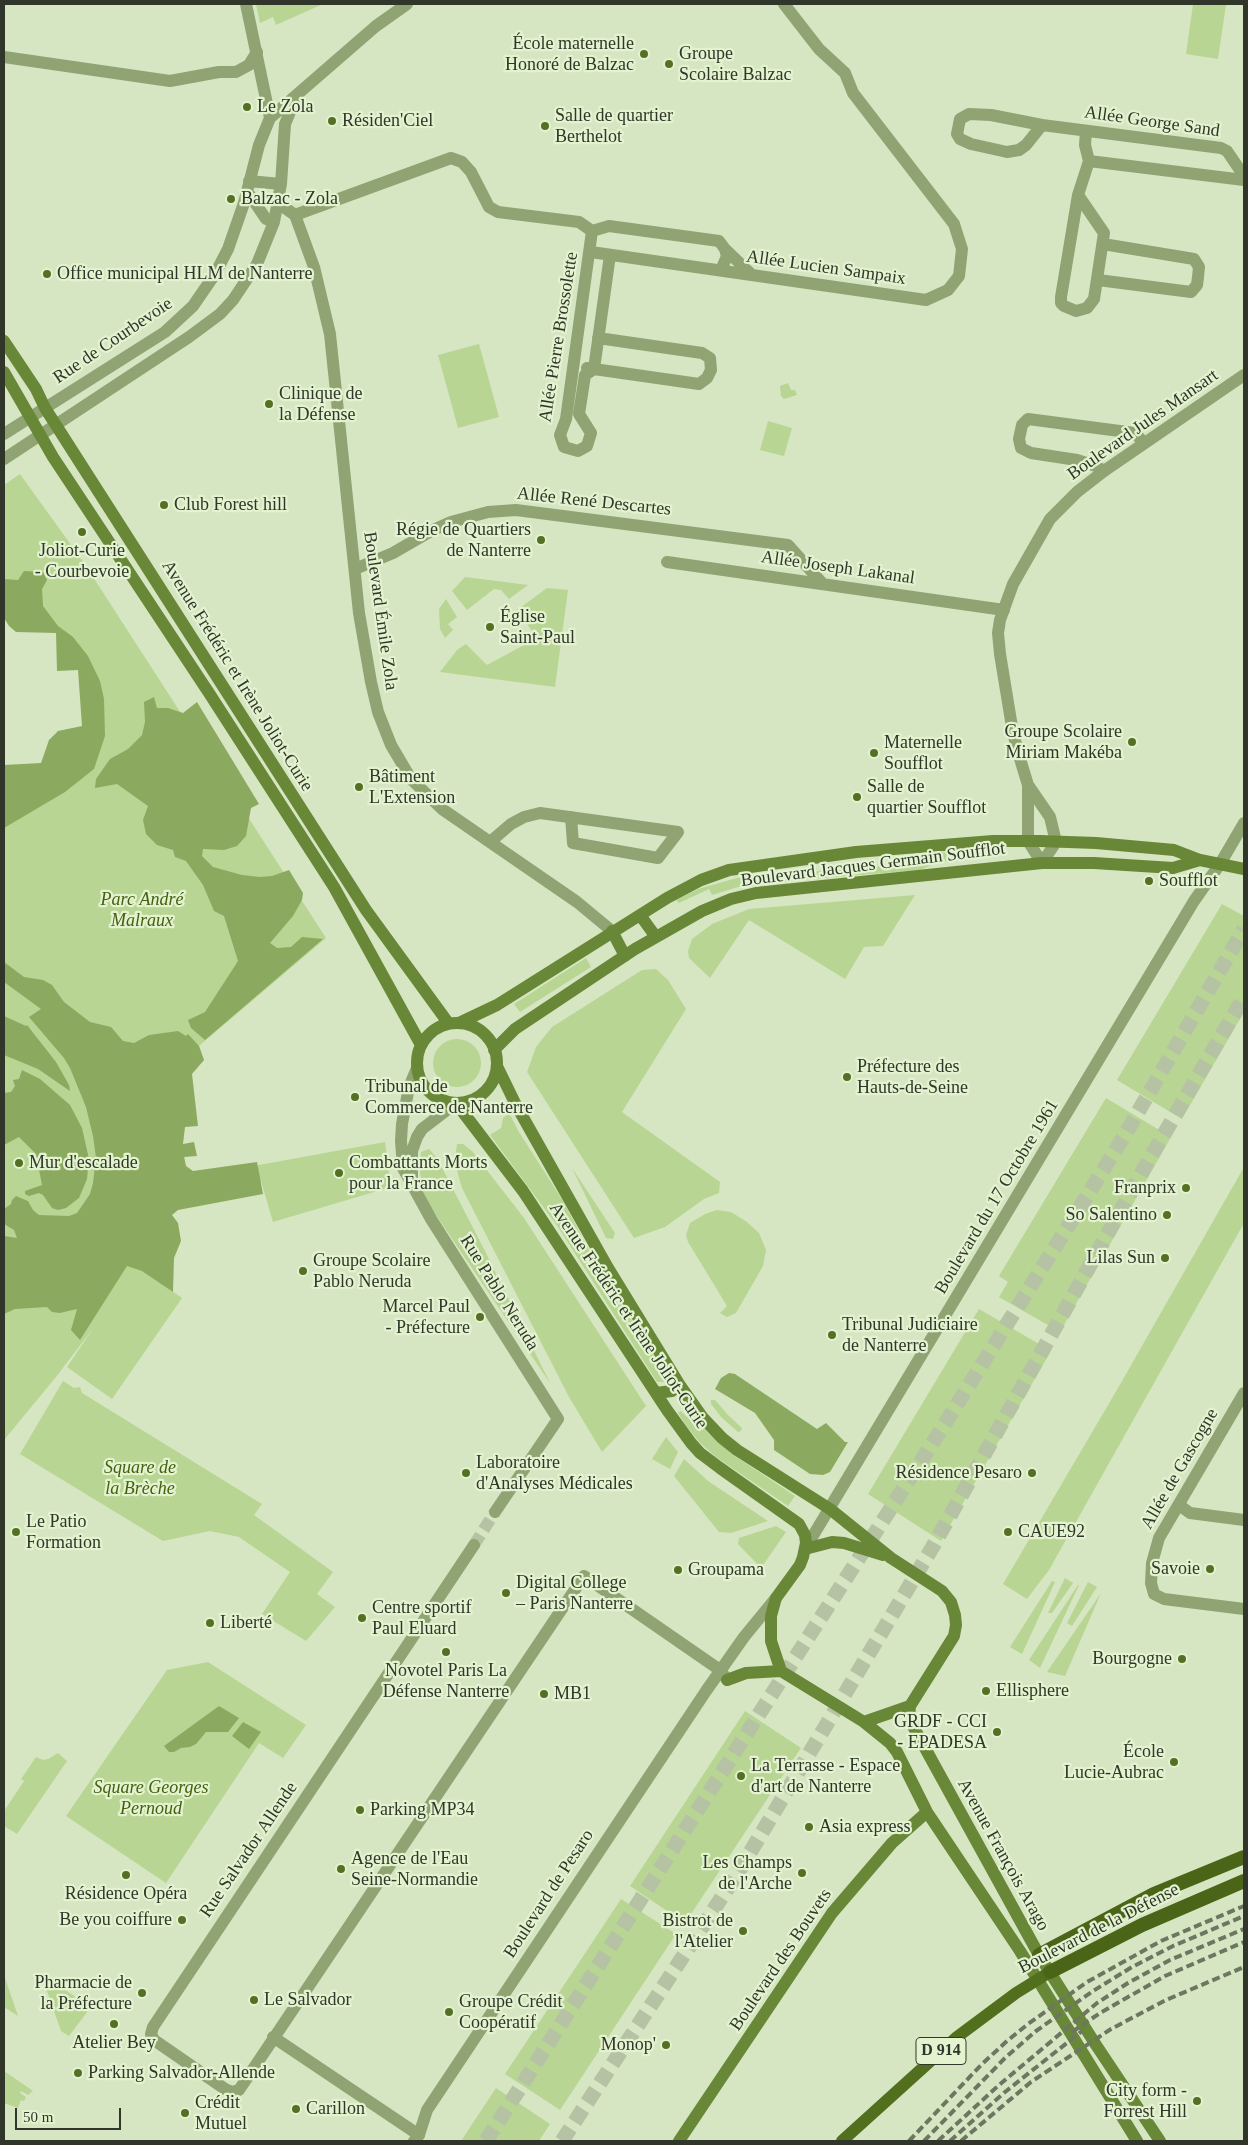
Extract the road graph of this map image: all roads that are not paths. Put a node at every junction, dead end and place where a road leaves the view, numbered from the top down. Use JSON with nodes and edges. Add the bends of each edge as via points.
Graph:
{"nodes":[{"id":1,"x":246,"y":4,"type":"edge"},
{"id":2,"x":407,"y":4,"type":"edge"},
{"id":3,"x":784,"y":4,"type":"edge"},
{"id":4,"x":257,"y":52,"type":"junction"},
{"id":5,"x":4,"y":56,"type":"edge"},
{"id":6,"x":298,"y":94,"type":"junction"},
{"id":7,"x":270,"y":118,"type":"junction"},
{"id":8,"x":1042,"y":125,"type":"junction"},
{"id":9,"x":1086,"y":130,"type":"junction"},
{"id":10,"x":1089,"y":161,"type":"junction"},
{"id":11,"x":1244,"y":176,"type":"edge"},
{"id":12,"x":1244,"y":180,"type":"edge"},
{"id":13,"x":281,"y":184,"type":"junction"},
{"id":14,"x":248,"y":186,"type":"junction"},
{"id":15,"x":1078,"y":195,"type":"junction"},
{"id":16,"x":278,"y":204,"type":"junction"},
{"id":17,"x":295,"y":216,"type":"junction"},
{"id":18,"x":274,"y":222,"type":"junction"},
{"id":19,"x":592,"y":231,"type":"junction"},
{"id":20,"x":1103,"y":244,"type":"junction"},
{"id":21,"x":725,"y":248,"type":"junction"},
{"id":22,"x":591,"y":252,"type":"junction"},
{"id":23,"x":610,"y":255,"type":"junction"},
{"id":24,"x":721,"y":270,"type":"junction"},
{"id":25,"x":751,"y":274,"type":"junction"},
{"id":26,"x":1098,"y":280,"type":"junction"},
{"id":27,"x":598,"y":338,"type":"junction"},
{"id":28,"x":4,"y":341,"type":"edge"},
{"id":29,"x":574,"y":367,"type":"junction"},
{"id":30,"x":594,"y":369,"type":"junction"},
{"id":31,"x":4,"y":372,"type":"edge"},
{"id":32,"x":1244,"y":375,"type":"edge"},
{"id":33,"x":45,"y":408,"type":"junction"},
{"id":34,"x":31,"y":417,"type":"junction"},
{"id":35,"x":56,"y":425,"type":"junction"},
{"id":36,"x":4,"y":434,"type":"edge"},
{"id":37,"x":41,"y":434,"type":"junction"},
{"id":38,"x":1144,"y":443,"type":"junction"},
{"id":39,"x":4,"y":459,"type":"edge"},
{"id":40,"x":1104,"y":471,"type":"junction"},
{"id":41,"x":667,"y":562,"type":"dead end"},
{"id":42,"x":355,"y":569,"type":"junction"},
{"id":43,"x":822,"y":583,"type":"junction"},
{"id":44,"x":1004,"y":610,"type":"junction"},
{"id":45,"x":1028,"y":785,"type":"junction"},
{"id":46,"x":571,"y":817,"type":"junction"},
{"id":47,"x":1244,"y":824,"type":"edge"},
{"id":48,"x":1028,"y":841,"type":"junction"},
{"id":49,"x":490,"y":842,"type":"junction"},
{"id":50,"x":1056,"y":842,"type":"junction"},
{"id":51,"x":1200,"y":860,"type":"junction"},
{"id":52,"x":1042,"y":863,"type":"junction"},
{"id":53,"x":1220,"y":864,"type":"junction"},
{"id":54,"x":1244,"y":869,"type":"edge"},
{"id":55,"x":640,"y":915,"type":"junction"},
{"id":56,"x":612,"y":931,"type":"junction"},
{"id":57,"x":656,"y":937,"type":"junction"},
{"id":58,"x":625,"y":956,"type":"junction"},
{"id":59,"x":454,"y":1024,"type":"junction"},
{"id":60,"x":422,"y":1045,"type":"junction"},
{"id":61,"x":494,"y":1050,"type":"junction"},
{"id":62,"x":497,"y":1066,"type":"junction"},
{"id":63,"x":417,"y":1068,"type":"junction"},
{"id":64,"x":456,"y":1103,"type":"junction"},
{"id":65,"x":412,"y":1185,"type":"junction"},
{"id":66,"x":679,"y":1384,"type":"junction"},
{"id":67,"x":656,"y":1393,"type":"junction"},
{"id":68,"x":1244,"y":1393,"type":"edge"},
{"id":69,"x":1179,"y":1505,"type":"junction"},
{"id":70,"x":830,"y":1509,"type":"junction"},
{"id":71,"x":495,"y":1512,"type":"tunnel mouth"},
{"id":72,"x":1244,"y":1520,"type":"edge"},
{"id":73,"x":474,"y":1545,"type":"tunnel mouth"},
{"id":74,"x":806,"y":1549,"type":"junction"},
{"id":75,"x":891,"y":1558,"type":"junction"},
{"id":76,"x":776,"y":1598,"type":"junction"},
{"id":77,"x":1244,"y":1609,"type":"edge"},
{"id":78,"x":781,"y":1671,"type":"junction"},
{"id":79,"x":724,"y":1675,"type":"junction"},
{"id":80,"x":910,"y":1706,"type":"junction"},
{"id":81,"x":864,"y":1722,"type":"junction"},
{"id":82,"x":927,"y":1812,"type":"junction"},
{"id":83,"x":1244,"y":1857,"type":"edge"},
{"id":84,"x":1244,"y":1881,"type":"edge"},
{"id":85,"x":1039,"y":1955,"type":"junction"},
{"id":86,"x":1053,"y":1977,"type":"junction"},
{"id":87,"x":1040,"y":1984,"type":"junction"},
{"id":88,"x":273,"y":2037,"type":"junction"},
{"id":89,"x":417,"y":2138,"type":"edge"},
{"id":90,"x":679,"y":2141,"type":"edge"},
{"id":91,"x":842,"y":2141,"type":"edge"},
{"id":92,"x":1137,"y":2141,"type":"edge"},
{"id":93,"x":1160,"y":2141,"type":"edge"}],
"edges":[{"from":1,"to":4,"type":"street"},
{"from":2,"to":6,"type":"street","via":[[376,26]]},
{"from":3,"to":25,"type":"street","name":"Allée Lucien Sampaix","via":[[819,48],[845,73],[853,93],[954,224],[962,249],[959,276],[948,290],[926,300]]},
{"from":4,"to":5,"type":"street","via":[[249,65],[236,72],[170,80]]},
{"from":4,"to":7,"type":"street"},
{"from":6,"to":7,"type":"street","name":"Rue de Courbevoie"},
{"from":6,"to":13,"type":"street","name":"Rue de Courbevoie","via":[[285,124]]},
{"from":7,"to":14,"type":"street","name":"Rue de Courbevoie","via":[[258,145]]},
{"from":8,"to":8,"type":"street","name":"Allée George Sand","via":[[969,114],[960,119],[957,134],[971,144],[1007,152],[1026,145]]},
{"from":8,"to":9,"type":"street","name":"Allée George Sand"},
{"from":9,"to":10,"type":"street"},
{"from":9,"to":11,"type":"street","name":"Allée George Sand","via":[[1221,148],[1227,151]]},
{"from":10,"to":12,"type":"street"},
{"from":10,"to":15,"type":"street"},
{"from":13,"to":14,"type":"street"},
{"from":13,"to":16,"type":"street","name":"Rue de Courbevoie"},
{"from":14,"to":18,"type":"street","via":[[266,219]]},
{"from":14,"to":33,"type":"street","name":"Rue de Courbevoie","via":[[228,249],[193,306],[165,332]]},
{"from":15,"to":20,"type":"street","via":[[1102,227]]},
{"from":15,"to":26,"type":"street","via":[[1061,303],[1076,311],[1087,308],[1094,299]]},
{"from":16,"to":17,"type":"street"},
{"from":16,"to":18,"type":"street","name":"Rue de Courbevoie"},
{"from":17,"to":19,"type":"street","name":"Allée Pierre Brossolette","via":[[451,158],[462,162],[471,172],[484,201],[493,210],[579,222]]},
{"from":17,"to":42,"type":"street","name":"Boulevard Émile Zola","via":[[314,267],[330,334]]},
{"from":18,"to":35,"type":"street","name":"Rue de Courbevoie","via":[[257,264],[220,314]]},
{"from":19,"to":21,"type":"street","name":"Allée Lucien Sampaix","via":[[609,226],[718,241]]},
{"from":19,"to":22,"type":"street","name":"Allée Pierre Brossolette"},
{"from":20,"to":26,"type":"street"},
{"from":20,"to":26,"type":"street","via":[[1194,259],[1199,267],[1197,285],[1191,292]]},
{"from":21,"to":24,"type":"street","name":"Allée Lucien Sampaix","via":[[728,256]]},
{"from":21,"to":25,"type":"street"},
{"from":22,"to":23,"type":"street","name":"Allée Lucien Sampaix"},
{"from":22,"to":29,"type":"street","name":"Allée Pierre Brossolette"},
{"from":23,"to":24,"type":"street","name":"Allée Lucien Sampaix"},
{"from":23,"to":27,"type":"street","name":"Allée Pierre Brossolette"},
{"from":24,"to":25,"type":"street","name":"Allée Lucien Sampaix"},
{"from":27,"to":30,"type":"street","name":"Allée Pierre Brossolette"},
{"from":27,"to":30,"type":"street","via":[[702,353],[710,358],[711,370],[699,384]]},
{"from":28,"to":33,"type":"main road","name":"Avenue Frédéric et Irène Joliot-Curie"},
{"from":29,"to":30,"type":"street"},
{"from":29,"to":30,"type":"street","name":"Allée Pierre Brossolette","via":[[566,419],[560,434],[564,447],[578,451],[587,446],[591,433],[579,414],[585,375]]},
{"from":31,"to":34,"type":"main road","name":"Avenue Frédéric et Irène Joliot-Curie"},
{"from":32,"to":38,"type":"street","name":"Boulevard Jules Mansart"},
{"from":33,"to":34,"type":"street","name":"Rue de Courbevoie"},
{"from":33,"to":35,"type":"main road","name":"Avenue Frédéric et Irène Joliot-Curie"},
{"from":34,"to":36,"type":"street","name":"Rue de Courbevoie"},
{"from":34,"to":37,"type":"main road","name":"Avenue Frédéric et Irène Joliot-Curie"},
{"from":35,"to":37,"type":"street","name":"Rue de Courbevoie"},
{"from":35,"to":59,"type":"main road","name":"Avenue Frédéric et Irène Joliot-Curie","via":[[366,910]]},
{"from":37,"to":39,"type":"street","name":"Rue de Courbevoie"},
{"from":37,"to":60,"type":"main road","name":"Avenue Frédéric et Irène Joliot-Curie","via":[[334,887]]},
{"from":38,"to":40,"type":"street","name":"Boulevard Jules Mansart"},
{"from":38,"to":40,"type":"street","via":[[1136,433],[1028,419],[1022,425],[1021,448],[1031,453],[1077,460]]},
{"from":40,"to":44,"type":"street","name":"Boulevard Jules Mansart","via":[[1050,519],[1013,584]]},
{"from":41,"to":43,"type":"street","name":"Allée Joseph Lakanal"},
{"from":42,"to":43,"type":"street","name":"Allée René Descartes","via":[[451,522],[488,512],[516,510],[788,545]]},
{"from":42,"to":49,"type":"street","name":"Boulevard Émile Zola","via":[[371,682],[391,745],[411,779],[428,796]]},
{"from":43,"to":44,"type":"street","name":"Allée Joseph Lakanal"},
{"from":44,"to":45,"type":"street","name":"Boulevard Jules Mansart","via":[[998,632],[1006,692],[1013,733]]},
{"from":45,"to":48,"type":"street","name":"Boulevard Jules Mansart"},
{"from":45,"to":50,"type":"street","name":"Boulevard Jules Mansart","via":[[1050,817]]},
{"from":46,"to":46,"type":"street","via":[[574,843],[658,858],[678,832]]},
{"from":46,"to":49,"type":"street","via":[[540,812],[524,816]]},
{"from":47,"to":53,"type":"street","name":"Boulevard du 17 Octobre 1961"},
{"from":48,"to":50,"type":"main road","name":"Boulevard Jacques Germain Soufflot"},
{"from":48,"to":52,"type":"street"},
{"from":48,"to":55,"type":"main road","name":"Boulevard Jacques Germain Soufflot","via":[[856,852],[730,870],[702,880]]},
{"from":49,"to":56,"type":"street","name":"Boulevard Émile Zola","via":[[577,902]]},
{"from":50,"to":51,"type":"main road","name":"Boulevard Jacques Germain Soufflot","via":[[1174,850]]},
{"from":50,"to":52,"type":"street"},
{"from":51,"to":52,"type":"main road","name":"Boulevard Jacques Germain Soufflot","via":[[1173,868]]},
{"from":51,"to":53,"type":"main road","name":"Boulevard Jacques Germain Soufflot"},
{"from":52,"to":57,"type":"main road","name":"Boulevard Jacques Germain Soufflot","via":[[756,893],[702,911]]},
{"from":53,"to":54,"type":"main road","name":"Boulevard Jacques Germain Soufflot"},
{"from":53,"to":70,"type":"street","name":"Boulevard du 17 Octobre 1961","via":[[1194,901]]},
{"from":55,"to":56,"type":"main road","name":"Boulevard Jacques Germain Soufflot"},
{"from":55,"to":57,"type":"main road"},
{"from":56,"to":58,"type":"main road"},
{"from":56,"to":59,"type":"main road","name":"Boulevard Jacques Germain Soufflot","via":[[497,1005]]},
{"from":57,"to":58,"type":"main road","name":"Boulevard Jacques Germain Soufflot"},
{"from":58,"to":61,"type":"main road","name":"Boulevard Jacques Germain Soufflot","via":[[514,1029]]},
{"from":59,"to":60,"type":"main road","via":[[433,1031]]},
{"from":59,"to":61,"type":"main road","via":[[477,1029]]},
{"from":60,"to":63,"type":"main road"},
{"from":61,"to":62,"type":"main road"},
{"from":62,"to":64,"type":"main road","via":[[484,1093]]},
{"from":62,"to":66,"type":"main road","name":"Avenue Frédéric et Irène Joliot-Curie","via":[[515,1104],[608,1268]]},
{"from":63,"to":64,"type":"main road","via":[[430,1093],[438,1099]]},
{"from":63,"to":65,"type":"street","name":"Rue Pablo Neruda","via":[[409,1087],[401,1141],[403,1168]]},
{"from":64,"to":65,"type":"street","name":"Rue Pablo Neruda","via":[[422,1129],[417,1137],[412,1151]]},
{"from":64,"to":67,"type":"main road","name":"Avenue Frédéric et Irène Joliot-Curie","via":[[523,1191]]},
{"from":65,"to":71,"type":"street","name":"Rue Pablo Neruda","via":[[558,1418]]},
{"from":66,"to":67,"type":"main road","via":[[672,1391]]},
{"from":66,"to":70,"type":"main road","name":"Avenue Frédéric et Irène Joliot-Curie","via":[[722,1438]]},
{"from":67,"to":74,"type":"main road","name":"Avenue Frédéric et Irène Joliot-Curie","via":[[700,1453],[799,1524],[805,1535]]},
{"from":68,"to":69,"type":"street","name":"Allée de Gascogne"},
{"from":69,"to":72,"type":"street","via":[[1190,1513]]},
{"from":69,"to":77,"type":"street","name":"Allée de Gascogne","via":[[1156,1546],[1150,1583],[1154,1594],[1164,1599]]},
{"from":70,"to":74,"type":"street","name":"Boulevard du 17 Octobre 1961"},
{"from":70,"to":75,"type":"main road","name":"Avenue Frédéric et Irène Joliot-Curie"},
{"from":73,"to":88,"type":"street","name":"Rue Salvador Allende","via":[[151,2034],[154,2040],[232,2092],[239,2090]]},
{"from":74,"to":75,"type":"main road","via":[[832,1542],[844,1543]]},
{"from":74,"to":76,"type":"main road","via":[[800,1565]]},
{"from":75,"to":80,"type":"main road","via":[[942,1591],[951,1602],[955,1615],[954,1636]]},
{"from":76,"to":78,"type":"main road","via":[[771,1616],[771,1641]]},
{"from":76,"to":79,"type":"street","name":"Boulevard de Pesaro","via":[[744,1636]]},
{"from":78,"to":79,"type":"main road"},
{"from":78,"to":81,"type":"main road"},
{"from":79,"to":88,"type":"street","via":[[584,1576]]},
{"from":79,"to":89,"type":"street","name":"Boulevard de Pesaro","via":[[427,2110]]},
{"from":80,"to":81,"type":"main road"},
{"from":80,"to":85,"type":"main road","name":"Avenue François Arago","via":[[909,1718],[914,1728]]},
{"from":81,"to":82,"type":"main road","name":"Avenue François Arago","via":[[897,1752]]},
{"from":82,"to":87,"type":"main road","name":"Avenue François Arago"},
{"from":82,"to":90,"type":"main road","name":"Boulevard des Bouvets","via":[[892,1843],[832,1913]]},
{"from":83,"to":85,"type":"highway","name":"Boulevard de la Défense","via":[[1154,1894]]},
{"from":84,"to":86,"type":"highway","name":"Boulevard de la Défense","number":"D 914","via":[[1142,1925]]},
{"from":85,"to":86,"type":"main road","name":"Avenue François Arago"},
{"from":86,"to":87,"type":"main road","name":"Boulevard de la Défense","number":"D 914"},
{"from":86,"to":93,"type":"main road","name":"Avenue François Arago"},
{"from":87,"to":91,"type":"main road","name":"Boulevard de la Défense","number":"D 914","via":[[958,2037]]},
{"from":87,"to":92,"type":"main road","name":"Avenue François Arago"},
{"from":88,"to":89,"type":"street"}]}
